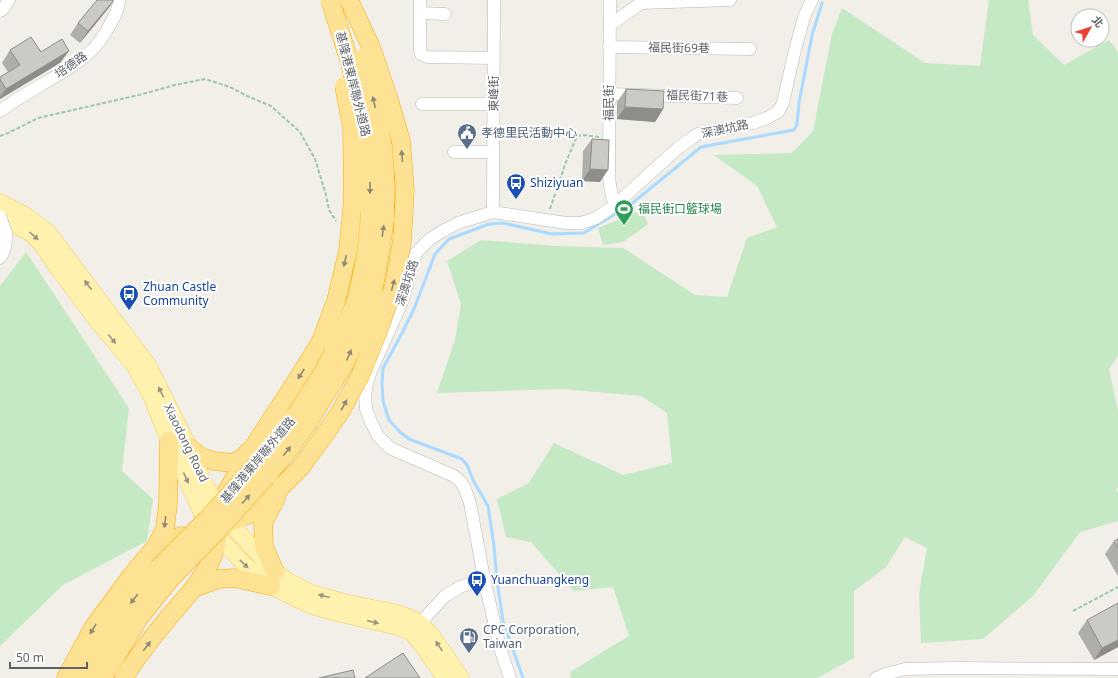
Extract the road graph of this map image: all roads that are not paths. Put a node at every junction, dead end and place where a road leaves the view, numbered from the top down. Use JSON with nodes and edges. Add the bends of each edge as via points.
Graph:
{"nodes":[{"id":1,"x":9,"y":0,"type":"edge"},
{"id":2,"x":120,"y":0,"type":"edge"},
{"id":3,"x":330,"y":0,"type":"edge"},
{"id":4,"x":348,"y":0,"type":"edge"},
{"id":5,"x":420,"y":0,"type":"edge"},
{"id":6,"x":494,"y":0,"type":"edge"},
{"id":7,"x":610,"y":0,"type":"edge"},
{"id":8,"x":730,"y":0,"type":"edge"},
{"id":9,"x":812,"y":0,"type":"edge"},
{"id":10,"x":641,"y":2,"type":"edge"},
{"id":11,"x":0,"y":11,"type":"edge"},
{"id":12,"x":420,"y":13,"type":"junction"},
{"id":13,"x":445,"y":14,"type":"dead end"},
{"id":14,"x":610,"y":25,"type":"junction"},
{"id":15,"x":609,"y":47,"type":"junction"},
{"id":16,"x":750,"y":49,"type":"dead end"},
{"id":17,"x":494,"y":58,"type":"junction"},
{"id":18,"x":609,"y":94,"type":"junction"},
{"id":19,"x":737,"y":98,"type":"dead end"},
{"id":20,"x":422,"y":104,"type":"dead end"},
{"id":21,"x":494,"y":104,"type":"junction"},
{"id":22,"x":0,"y":111,"type":"edge"},
{"id":23,"x":454,"y":152,"type":"dead end"},
{"id":24,"x":493,"y":152,"type":"junction"},
{"id":25,"x":0,"y":202,"type":"edge"},
{"id":26,"x":615,"y":205,"type":"junction"},
{"id":27,"x":493,"y":212,"type":"junction"},
{"id":28,"x":0,"y":216,"type":"edge"},
{"id":29,"x":0,"y":258,"type":"edge"},
{"id":30,"x":301,"y":420,"type":"junction"},
{"id":31,"x":265,"y":429,"type":"junction"},
{"id":32,"x":169,"y":441,"type":"junction"},
{"id":33,"x":189,"y":447,"type":"junction"},
{"id":34,"x":301,"y":467,"type":"junction"},
{"id":35,"x":217,"y":521,"type":"junction"},
{"id":36,"x":164,"y":573,"type":"junction"},
{"id":37,"x":132,"y":575,"type":"junction"},
{"id":38,"x":484,"y":578,"type":"junction"},
{"id":39,"x":273,"y":579,"type":"junction"},
{"id":40,"x":194,"y":588,"type":"junction"},
{"id":41,"x":420,"y":624,"type":"junction"},
{"id":42,"x":1118,"y":669,"type":"edge"},
{"id":43,"x":66,"y":678,"type":"edge"},
{"id":44,"x":85,"y":678,"type":"edge"},
{"id":45,"x":103,"y":678,"type":"edge"},
{"id":46,"x":124,"y":678,"type":"edge"},
{"id":47,"x":445,"y":678,"type":"edge"},
{"id":48,"x":461,"y":678,"type":"edge"},
{"id":49,"x":510,"y":678,"type":"edge"},
{"id":50,"x":876,"y":678,"type":"edge"}],
"edges":[{"from":1,"to":11,"type":"street"},
{"from":2,"to":22,"type":"street","name":"培德路","via":[[114,19],[93,50]]},
{"from":3,"to":30,"type":"highway","name":"基隆港東岸聯外道路","one_way":true,"bridge":true,"via":[[350,63],[363,118],[370,161],[370,215],[366,255],[357,298]]},
{"from":3,"to":31,"type":"highway","one_way":true,"bridge":true,"via":[[352,127],[353,200],[348,251],[336,301],[321,341]]},
{"from":30,"to":4,"type":"highway","name":"基隆港東岸聯外道路","one_way":true,"bridge":true,"via":[[345,363],[365,318],[372,297],[385,219],[383,146],[365,62]]},
{"from":34,"to":4,"type":"highway","one_way":true,"bridge":true,"via":[[339,414],[360,376],[394,286],[402,241],[405,190],[401,141],[371,47]]},
{"from":5,"to":12,"type":"street"},
{"from":6,"to":17,"type":"street","name":"東峰街"},
{"from":7,"to":14,"type":"street","name":"福民街"},
{"from":8,"to":10,"type":"street"},
{"from":9,"to":26,"type":"street","name":"深澳坑路","via":[[804,17],[783,103],[778,112],[753,123],[698,134],[678,148]]},
{"from":10,"to":14,"type":"street"},
{"from":12,"to":13,"type":"street"},
{"from":12,"to":17,"type":"street","via":[[421,54],[427,57]]},
{"from":14,"to":15,"type":"street","name":"福民街"},
{"from":15,"to":16,"type":"street","name":"福民街69巷"},
{"from":15,"to":18,"type":"street","name":"福民街"},
{"from":17,"to":21,"type":"street","name":"東峰街"},
{"from":18,"to":19,"type":"street","name":"福民街71巷"},
{"from":18,"to":26,"type":"street","name":"福民街","via":[[609,179]]},
{"from":20,"to":21,"type":"street"},
{"from":21,"to":24,"type":"street","name":"東峰街"},
{"from":23,"to":24,"type":"street"},
{"from":24,"to":27,"type":"street","name":"東峰街"},
{"from":33,"to":25,"type":"main road","name":"Xiaodong Road","one_way":true,"via":[[148,365],[48,232],[25,215]]},
{"from":26,"to":27,"type":"street","name":"深澳坑路","via":[[596,218],[581,223]]},
{"from":27,"to":38,"type":"street","name":"深澳坑路","via":[[458,223],[441,232],[416,253],[402,302],[371,371],[365,395],[366,409],[371,422],[378,436],[390,448],[454,476],[461,482],[470,503]]},
{"from":28,"to":29,"type":"street","bridge":true,"via":[[7,245]]},
{"from":28,"to":32,"type":"main road","name":"Xiaodong Road","one_way":true,"via":[[32,234],[98,322],[135,366],[152,398]]},
{"from":30,"to":36,"type":"highway","name":"基隆港東岸聯外道路","bridge":true,"via":[[289,449],[261,471],[220,528]]},
{"from":31,"to":33,"type":"highway","via":[[242,458],[233,463],[201,457]]},
{"from":31,"to":35,"type":"highway"},
{"from":32,"to":35,"type":"main road","name":"Xiaodong Road","one_way":true},
{"from":32,"to":37,"type":"highway","one_way":true,"via":[[165,528],[157,545]]},
{"from":33,"to":35,"type":"main road","name":"Xiaodong Road"},
{"from":34,"to":35,"type":"highway","via":[[255,512]]},
{"from":34,"to":39,"type":"highway","via":[[276,499],[263,524],[264,547]]},
{"from":35,"to":37,"type":"highway","via":[[193,526]]},
{"from":35,"to":39,"type":"main road","name":"Xiaodong Road","via":[[245,565]]},
{"from":35,"to":40,"type":"highway","via":[[215,552]]},
{"from":36,"to":44,"type":"highway","name":"基隆港東岸聯外道路","one_way":true,"via":[[127,607]]},
{"from":36,"to":45,"type":"highway","name":"基隆港東岸聯外道路"},
{"from":37,"to":43,"type":"highway","one_way":true,"via":[[93,628]]},
{"from":38,"to":41,"type":"street","via":[[445,596]]},
{"from":38,"to":49,"type":"street","name":"深澳坑路","via":[[500,648]]},
{"from":39,"to":40,"type":"highway","via":[[218,579]]},
{"from":41,"to":39,"type":"main road","name":"Xiaodong Road","one_way":true,"via":[[397,613],[344,602],[312,593],[288,580]]},
{"from":39,"to":47,"type":"main road","name":"Xiaodong Road","one_way":true,"via":[[312,606],[412,632]]},
{"from":46,"to":40,"type":"highway","one_way":true},
{"from":48,"to":41,"type":"main road","name":"Xiaodong Road","one_way":true,"via":[[433,637]]},
{"from":42,"to":50,"type":"street","via":[[905,669]]}]}
